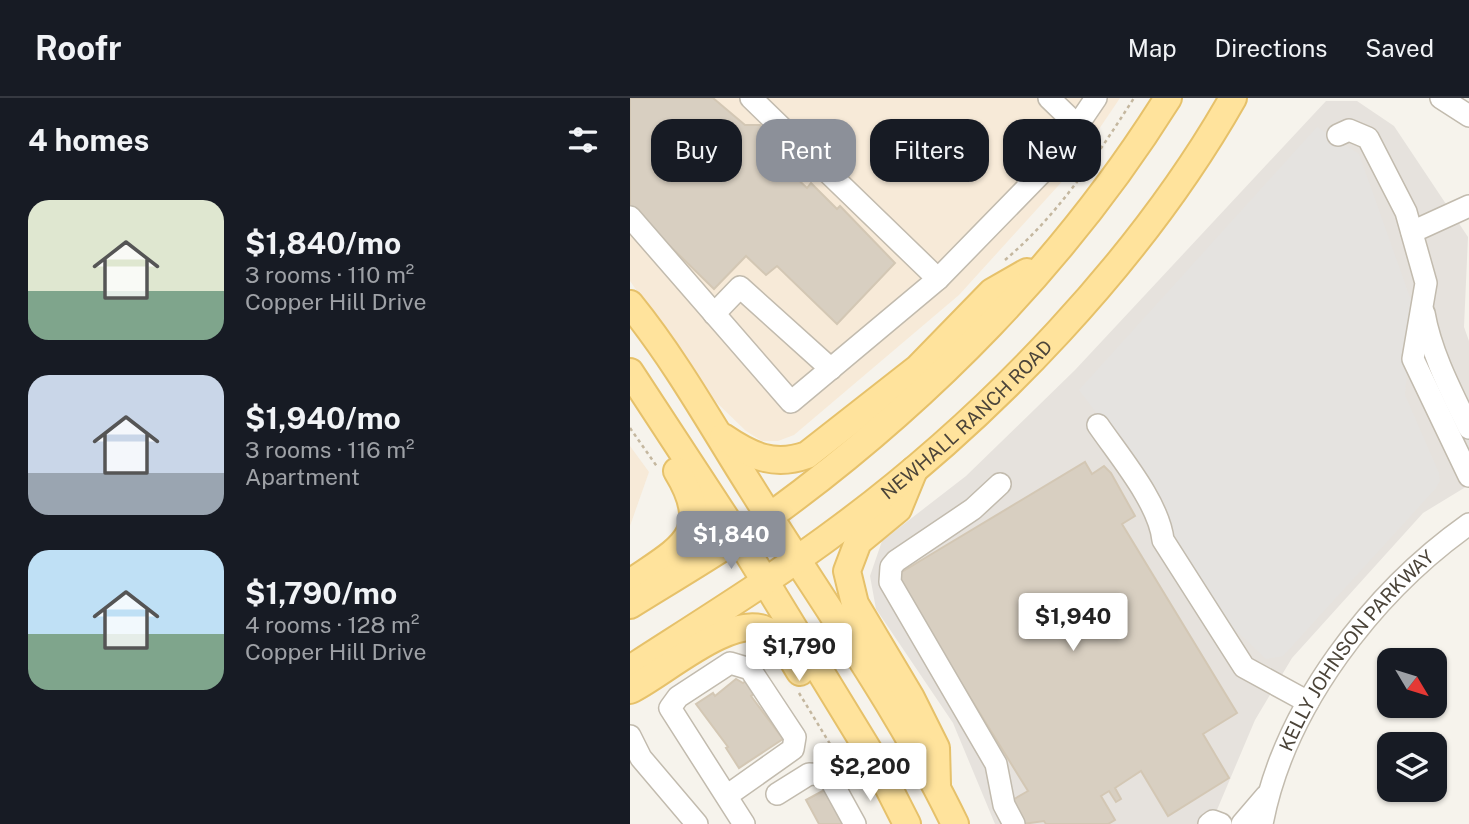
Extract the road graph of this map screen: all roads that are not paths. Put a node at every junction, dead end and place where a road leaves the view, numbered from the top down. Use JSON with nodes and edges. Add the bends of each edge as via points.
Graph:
{"nodes":[{"id":1,"x":1049,"y":98,"type":"edge"},
{"id":2,"x":1096,"y":98,"type":"edge"},
{"id":3,"x":1168,"y":98,"type":"edge"},
{"id":4,"x":1233,"y":98,"type":"edge"},
{"id":5,"x":1441,"y":98,"type":"edge"},
{"id":6,"x":765,"y":103,"type":"edge"},
{"id":7,"x":1469,"y":116,"type":"edge"},
{"id":8,"x":1071,"y":119,"type":"edge"},
{"id":9,"x":1084,"y":119,"type":"edge"},
{"id":10,"x":1338,"y":135,"type":"dead end"},
{"id":11,"x":1032,"y":182,"type":"edge"},
{"id":12,"x":1469,"y":206,"type":"edge"},
{"id":13,"x":630,"y":217,"type":"edge"},
{"id":14,"x":1412,"y":232,"type":"junction"},
{"id":15,"x":1052,"y":258,"type":"junction"},
{"id":16,"x":938,"y":279,"type":"junction"},
{"id":17,"x":1423,"y":303,"type":"junction"},
{"id":18,"x":630,"y":304,"type":"edge"},
{"id":19,"x":714,"y":314,"type":"junction"},
{"id":20,"x":831,"y":369,"type":"junction"},
{"id":21,"x":630,"y":372,"type":"edge"},
{"id":22,"x":1418,"y":373,"type":"junction"},
{"id":23,"x":1446,"y":380,"type":"junction"},
{"id":24,"x":630,"y":400,"type":"edge"},
{"id":25,"x":1098,"y":425,"type":"dead end"},
{"id":26,"x":1469,"y":428,"type":"edge"},
{"id":27,"x":722,"y":436,"type":"junction"},
{"id":28,"x":915,"y":467,"type":"junction"},
{"id":29,"x":1469,"y":476,"type":"edge"},
{"id":30,"x":1000,"y":484,"type":"dead end"},
{"id":31,"x":769,"y":516,"type":"junction"},
{"id":32,"x":1469,"y":524,"type":"edge"},
{"id":33,"x":738,"y":537,"type":"junction"},
{"id":34,"x":797,"y":560,"type":"junction"},
{"id":35,"x":765,"y":582,"type":"junction"},
{"id":36,"x":630,"y":583,"type":"edge"},
{"id":37,"x":630,"y":605,"type":"edge"},
{"id":38,"x":630,"y":669,"type":"edge"},
{"id":39,"x":630,"y":690,"type":"edge"},
{"id":40,"x":1308,"y":702,"type":"junction"},
{"id":41,"x":630,"y":736,"type":"edge"},
{"id":42,"x":875,"y":761,"type":"junction"},
{"id":43,"x":937,"y":786,"type":"junction"},
{"id":44,"x":777,"y":794,"type":"dead end"},
{"id":45,"x":728,"y":795,"type":"junction"},
{"id":46,"x":1267,"y":795,"type":"junction"},
{"id":47,"x":697,"y":824,"type":"edge"},
{"id":48,"x":744,"y":824,"type":"edge"},
{"id":49,"x":855,"y":824,"type":"edge"},
{"id":50,"x":907,"y":824,"type":"edge"},
{"id":51,"x":956,"y":824,"type":"edge"},
{"id":52,"x":1014,"y":824,"type":"edge"},
{"id":53,"x":1209,"y":824,"type":"edge"},
{"id":54,"x":1221,"y":824,"type":"edge"},
{"id":55,"x":1242,"y":824,"type":"edge"},
{"id":56,"x":1262,"y":824,"type":"edge"}],
"edges":[{"from":1,"to":8,"type":"street"},
{"from":2,"to":9,"type":"street"},
{"from":3,"to":15,"type":"main road","via":[[1103,194]]},
{"from":4,"to":28,"type":"main road","name":"NEWHALL RANCH ROAD","via":[[1138,237],[1076,310],[1016,375]]},
{"from":5,"to":7,"type":"street"},
{"from":6,"to":16,"type":"street"},
{"from":10,"to":14,"type":"street","via":[[1360,131],[1368,138]]},
{"from":11,"to":16,"type":"street"},
{"from":12,"to":14,"type":"street"},
{"from":13,"to":19,"type":"street"},
{"from":14,"to":17,"type":"street","via":[[1426,284]]},
{"from":15,"to":27,"type":"main road","via":[[992,292],[918,368],[807,455],[763,459]]},
{"from":15,"to":31,"type":"main road","via":[[973,342],[883,426]]},
{"from":16,"to":20,"type":"street"},
{"from":17,"to":22,"type":"street","via":[[1413,359]]},
{"from":17,"to":23,"type":"street","via":[[1427,331]]},
{"from":18,"to":27,"type":"main road"},
{"from":19,"to":20,"type":"street","via":[[740,287]]},
{"from":19,"to":20,"type":"street","via":[[791,402]]},
{"from":21,"to":33,"type":"main road"},
{"from":22,"to":23,"type":"street","via":[[1427,370]]},
{"from":22,"to":29,"type":"street"},
{"from":23,"to":26,"type":"street"},
{"from":24,"to":36,"type":"main road","via":[[690,493],[695,512],[688,537],[678,550]]},
{"from":25,"to":40,"type":"street","via":[[1161,524],[1163,540],[1180,569],[1244,667]]},
{"from":27,"to":31,"type":"main road"},
{"from":28,"to":34,"type":"main road","name":"NEWHALL RANCH ROAD"},
{"from":28,"to":43,"type":"main road","via":[[898,509],[858,542],[847,570],[855,604],[936,748]]},
{"from":30,"to":52,"type":"street","via":[[973,509],[895,561],[889,574],[996,764],[1004,805]]},
{"from":31,"to":33,"type":"main road"},
{"from":31,"to":34,"type":"main road"},
{"from":32,"to":40,"type":"street","name":"KELLY JOHNSON PARKWAY","via":[[1392,590],[1348,640]]},
{"from":33,"to":35,"type":"main road"},
{"from":33,"to":37,"type":"main road"},
{"from":34,"to":35,"type":"main road","name":"NEWHALL RANCH ROAD"},
{"from":34,"to":43,"type":"main road"},
{"from":35,"to":38,"type":"main road","name":"NEWHALL RANCH ROAD"},
{"from":35,"to":42,"type":"main road"},
{"from":39,"to":42,"type":"main road","via":[[721,635],[748,626],[766,631],[782,644],[841,734]]},
{"from":40,"to":46,"type":"street","name":"KELLY JOHNSON PARKWAY"},
{"from":41,"to":47,"type":"street","via":[[641,758]]},
{"from":42,"to":50,"type":"main road"},
{"from":43,"to":51,"type":"main road"},
{"from":44,"to":49,"type":"street","via":[[809,774],[828,775]]},
{"from":45,"to":45,"type":"street","via":[[670,709],[678,697],[730,663],[750,669],[795,737],[793,749]]},
{"from":45,"to":48,"type":"street"},
{"from":46,"to":55,"type":"street","name":"KELLY JOHNSON PARKWAY"},
{"from":46,"to":56,"type":"street","name":"KELLY JOHNSON PARKWAY"},
{"from":53,"to":54,"type":"street"}]}
